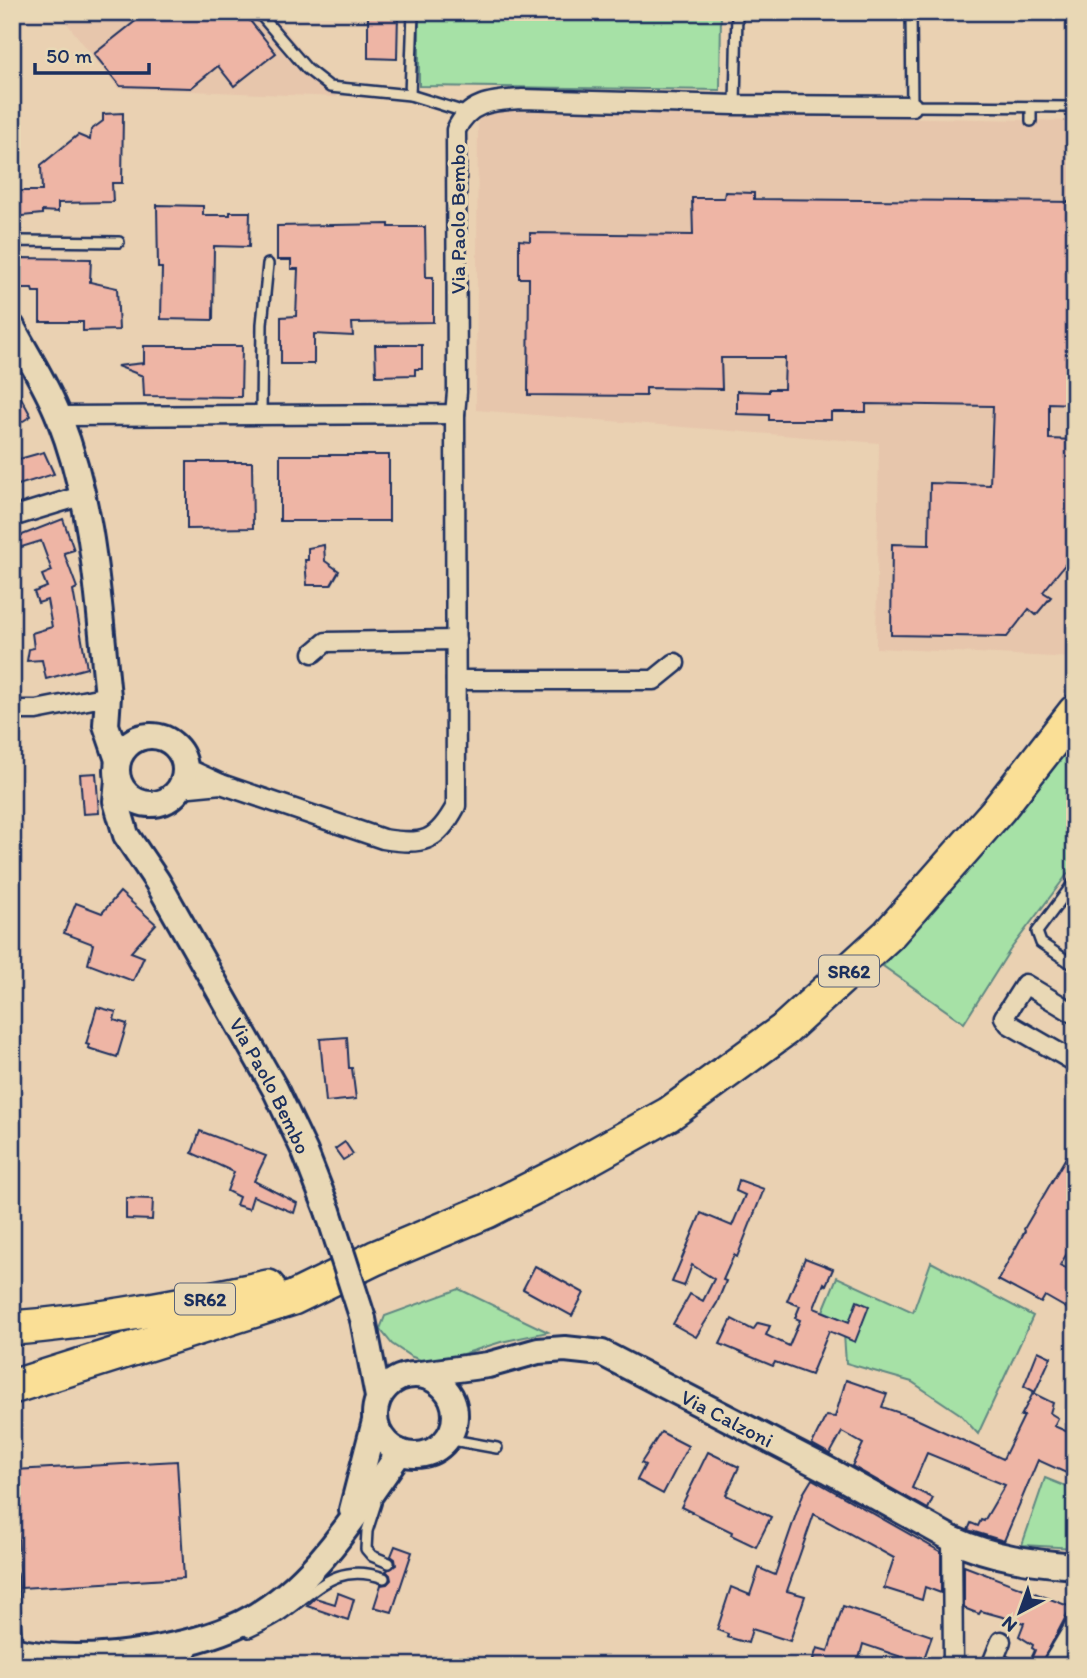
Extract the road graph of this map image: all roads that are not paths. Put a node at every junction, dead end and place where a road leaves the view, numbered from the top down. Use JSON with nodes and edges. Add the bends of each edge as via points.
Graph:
{"nodes":[{"id":1,"x":257,"y":12,"type":"edge"},
{"id":2,"x":413,"y":12,"type":"edge"},
{"id":3,"x":737,"y":12,"type":"edge"},
{"id":4,"x":911,"y":12,"type":"edge"},
{"id":5,"x":410,"y":95,"type":"junction"},
{"id":6,"x":735,"y":105,"type":"junction"},
{"id":7,"x":912,"y":106,"type":"junction"},
{"id":8,"x":1031,"y":107,"type":"junction"},
{"id":9,"x":1075,"y":107,"type":"edge"},
{"id":10,"x":468,"y":113,"type":"junction"},
{"id":11,"x":1031,"y":121,"type":"dead end"},
{"id":12,"x":119,"y":242,"type":"dead end"},
{"id":13,"x":12,"y":246,"type":"edge"},
{"id":14,"x":268,"y":264,"type":"dead end"},
{"id":15,"x":12,"y":327,"type":"edge"},
{"id":16,"x":455,"y":414,"type":"junction"},
{"id":17,"x":261,"y":415,"type":"junction"},
{"id":18,"x":59,"y":416,"type":"junction"},
{"id":19,"x":84,"y":495,"type":"junction"},
{"id":20,"x":12,"y":517,"type":"edge"},
{"id":21,"x":456,"y":640,"type":"junction"},
{"id":22,"x":313,"y":653,"type":"dead end"},
{"id":23,"x":675,"y":663,"type":"dead end"},
{"id":24,"x":456,"y":680,"type":"junction"},
{"id":25,"x":108,"y":696,"type":"junction"},
{"id":26,"x":12,"y":710,"type":"edge"},
{"id":27,"x":1075,"y":712,"type":"edge"},
{"id":28,"x":135,"y":740,"type":"junction"},
{"id":29,"x":118,"y":770,"type":"junction"},
{"id":30,"x":182,"y":777,"type":"junction"},
{"id":31,"x":152,"y":804,"type":"junction"},
{"id":32,"x":139,"y":853,"type":"junction"},
{"id":33,"x":1075,"y":881,"type":"edge"},
{"id":34,"x":1075,"y":966,"type":"edge"},
{"id":35,"x":1075,"y":1014,"type":"edge"},
{"id":36,"x":1075,"y":1062,"type":"edge"},
{"id":37,"x":375,"y":1258,"type":"junction"},
{"id":38,"x":12,"y":1316,"type":"edge"},
{"id":39,"x":103,"y":1316,"type":"junction"},
{"id":40,"x":365,"y":1327,"type":"junction"},
{"id":41,"x":12,"y":1328,"type":"edge"},
{"id":42,"x":488,"y":1364,"type":"junction"},
{"id":43,"x":414,"y":1374,"type":"junction"},
{"id":44,"x":12,"y":1387,"type":"edge"},
{"id":45,"x":453,"y":1399,"type":"junction"},
{"id":46,"x":377,"y":1409,"type":"junction"},
{"id":47,"x":447,"y":1439,"type":"junction"},
{"id":48,"x":497,"y":1448,"type":"dead end"},
{"id":49,"x":400,"y":1452,"type":"junction"},
{"id":50,"x":348,"y":1525,"type":"junction"},
{"id":51,"x":953,"y":1539,"type":"junction"},
{"id":52,"x":389,"y":1563,"type":"dead end"},
{"id":53,"x":1075,"y":1566,"type":"edge"},
{"id":54,"x":12,"y":1576,"type":"edge"},
{"id":55,"x":384,"y":1578,"type":"dead end"},
{"id":56,"x":1075,"y":1626,"type":"edge"},
{"id":57,"x":202,"y":1638,"type":"junction"},
{"id":58,"x":1001,"y":1641,"type":"dead end"},
{"id":59,"x":15,"y":1651,"type":"edge"},
{"id":60,"x":161,"y":1657,"type":"edge"},
{"id":61,"x":178,"y":1666,"type":"edge"},
{"id":62,"x":953,"y":1666,"type":"edge"},
{"id":63,"x":1004,"y":1666,"type":"edge"},
{"id":64,"x":1051,"y":1666,"type":"edge"}],
"edges":[{"from":1,"to":5,"type":"lane","via":[[307,69],[330,87]]},
{"from":2,"to":5,"type":"lane"},
{"from":3,"to":6,"type":"lane"},
{"from":4,"to":7,"type":"lane"},
{"from":5,"to":10,"type":"lane"},
{"from":6,"to":7,"type":"street","name":"Via Paolo Bembo"},
{"from":6,"to":10,"type":"street","name":"Via Paolo Bembo","via":[[522,99],[488,101]]},
{"from":7,"to":8,"type":"lane"},
{"from":8,"to":9,"type":"lane"},
{"from":8,"to":11,"type":"lane"},
{"from":10,"to":16,"type":"street","name":"Via Paolo Bembo","via":[[456,130]]},
{"from":12,"to":13,"type":"lane","via":[[21,241]]},
{"from":14,"to":17,"type":"lane"},
{"from":15,"to":18,"type":"street","name":"Via Paolo Bembo"},
{"from":16,"to":17,"type":"street"},
{"from":16,"to":21,"type":"street","name":"Via Paolo Bembo"},
{"from":17,"to":18,"type":"street"},
{"from":18,"to":19,"type":"street","name":"Via Paolo Bembo"},
{"from":19,"to":20,"type":"street"},
{"from":19,"to":25,"type":"street","name":"Via Paolo Bembo"},
{"from":21,"to":22,"type":"street","via":[[326,642]]},
{"from":21,"to":24,"type":"street","name":"Via Paolo Bembo"},
{"from":23,"to":24,"type":"street","via":[[654,680]]},
{"from":24,"to":30,"type":"street","name":"Via Paolo Bembo","via":[[456,806],[445,827],[425,841],[383,839],[221,784]]},
{"from":25,"to":26,"type":"street","via":[[37,710]]},
{"from":25,"to":28,"type":"street","name":"Via Paolo Bembo","via":[[119,722]]},
{"from":25,"to":29,"type":"street","name":"Via Paolo Bembo","via":[[106,725]]},
{"from":27,"to":37,"type":"highway","number":"SR62","via":[[999,809],[888,935],[784,1030],[669,1114],[487,1211]]},
{"from":28,"to":29,"type":"street","via":[[127,745]]},
{"from":28,"to":30,"type":"street","via":[[166,740],[182,756]]},
{"from":29,"to":31,"type":"street","name":"Via Paolo Bembo","via":[[127,795]]},
{"from":29,"to":32,"type":"street","name":"Via Paolo Bembo","via":[[116,802],[126,835]]},
{"from":30,"to":31,"type":"street","via":[[172,796]]},
{"from":31,"to":32,"type":"street","via":[[141,815],[136,831]]},
{"from":32,"to":40,"type":"street","name":"Via Paolo Bembo","bridge":true,"via":[[275,1089],[328,1211]]},
{"from":33,"to":34,"type":"lane","via":[[1037,932],[1041,943]]},
{"from":35,"to":36,"type":"street","via":[[1025,984],[1004,1017]]},
{"from":37,"to":39,"type":"highway","number":"SR62","via":[[230,1295]]},
{"from":37,"to":44,"type":"highway","via":[[293,1298]]},
{"from":38,"to":39,"type":"highway"},
{"from":39,"to":41,"type":"highway","number":"SR62"},
{"from":40,"to":43,"type":"street","name":"Via Paolo Bembo"},
{"from":40,"to":46,"type":"street","name":"Via Paolo Bembo"},
{"from":42,"to":43,"type":"street","name":"Via Calzoni"},
{"from":42,"to":45,"type":"street","name":"Via Calzoni"},
{"from":42,"to":51,"type":"street","name":"Via Calzoni","via":[[538,1351],[602,1353]]},
{"from":43,"to":45,"type":"street","name":"Via Paolo Bembo","via":[[440,1382]]},
{"from":43,"to":46,"type":"street","via":[[386,1386]]},
{"from":45,"to":47,"type":"street","via":[[455,1420]]},
{"from":46,"to":49,"type":"street","name":"Via Paolo Bembo","via":[[383,1440]]},
{"from":46,"to":50,"type":"street","name":"Via Paolo Bembo"},
{"from":47,"to":48,"type":"lane"},
{"from":47,"to":49,"type":"street","via":[[421,1455]]},
{"from":49,"to":50,"type":"street","name":"Via Paolo Bembo"},
{"from":49,"to":52,"type":"lane","via":[[375,1504],[366,1540],[372,1556]]},
{"from":50,"to":57,"type":"street","name":"Via Paolo Bembo","via":[[300,1582],[266,1609]]},
{"from":51,"to":53,"type":"street","name":"Via Calzoni","via":[[1006,1558]]},
{"from":51,"to":62,"type":"street"},
{"from":54,"to":59,"type":"lane"},
{"from":55,"to":57,"type":"lane","via":[[364,1572],[334,1577],[245,1635]]},
{"from":56,"to":64,"type":"street"},
{"from":57,"to":60,"type":"street","name":"Via Paolo Bembo"},
{"from":57,"to":61,"type":"street"},
{"from":58,"to":63,"type":"street","via":[[993,1661]]},
{"from":59,"to":60,"type":"street","name":"Via Paolo Bembo","via":[[63,1657]]}]}
